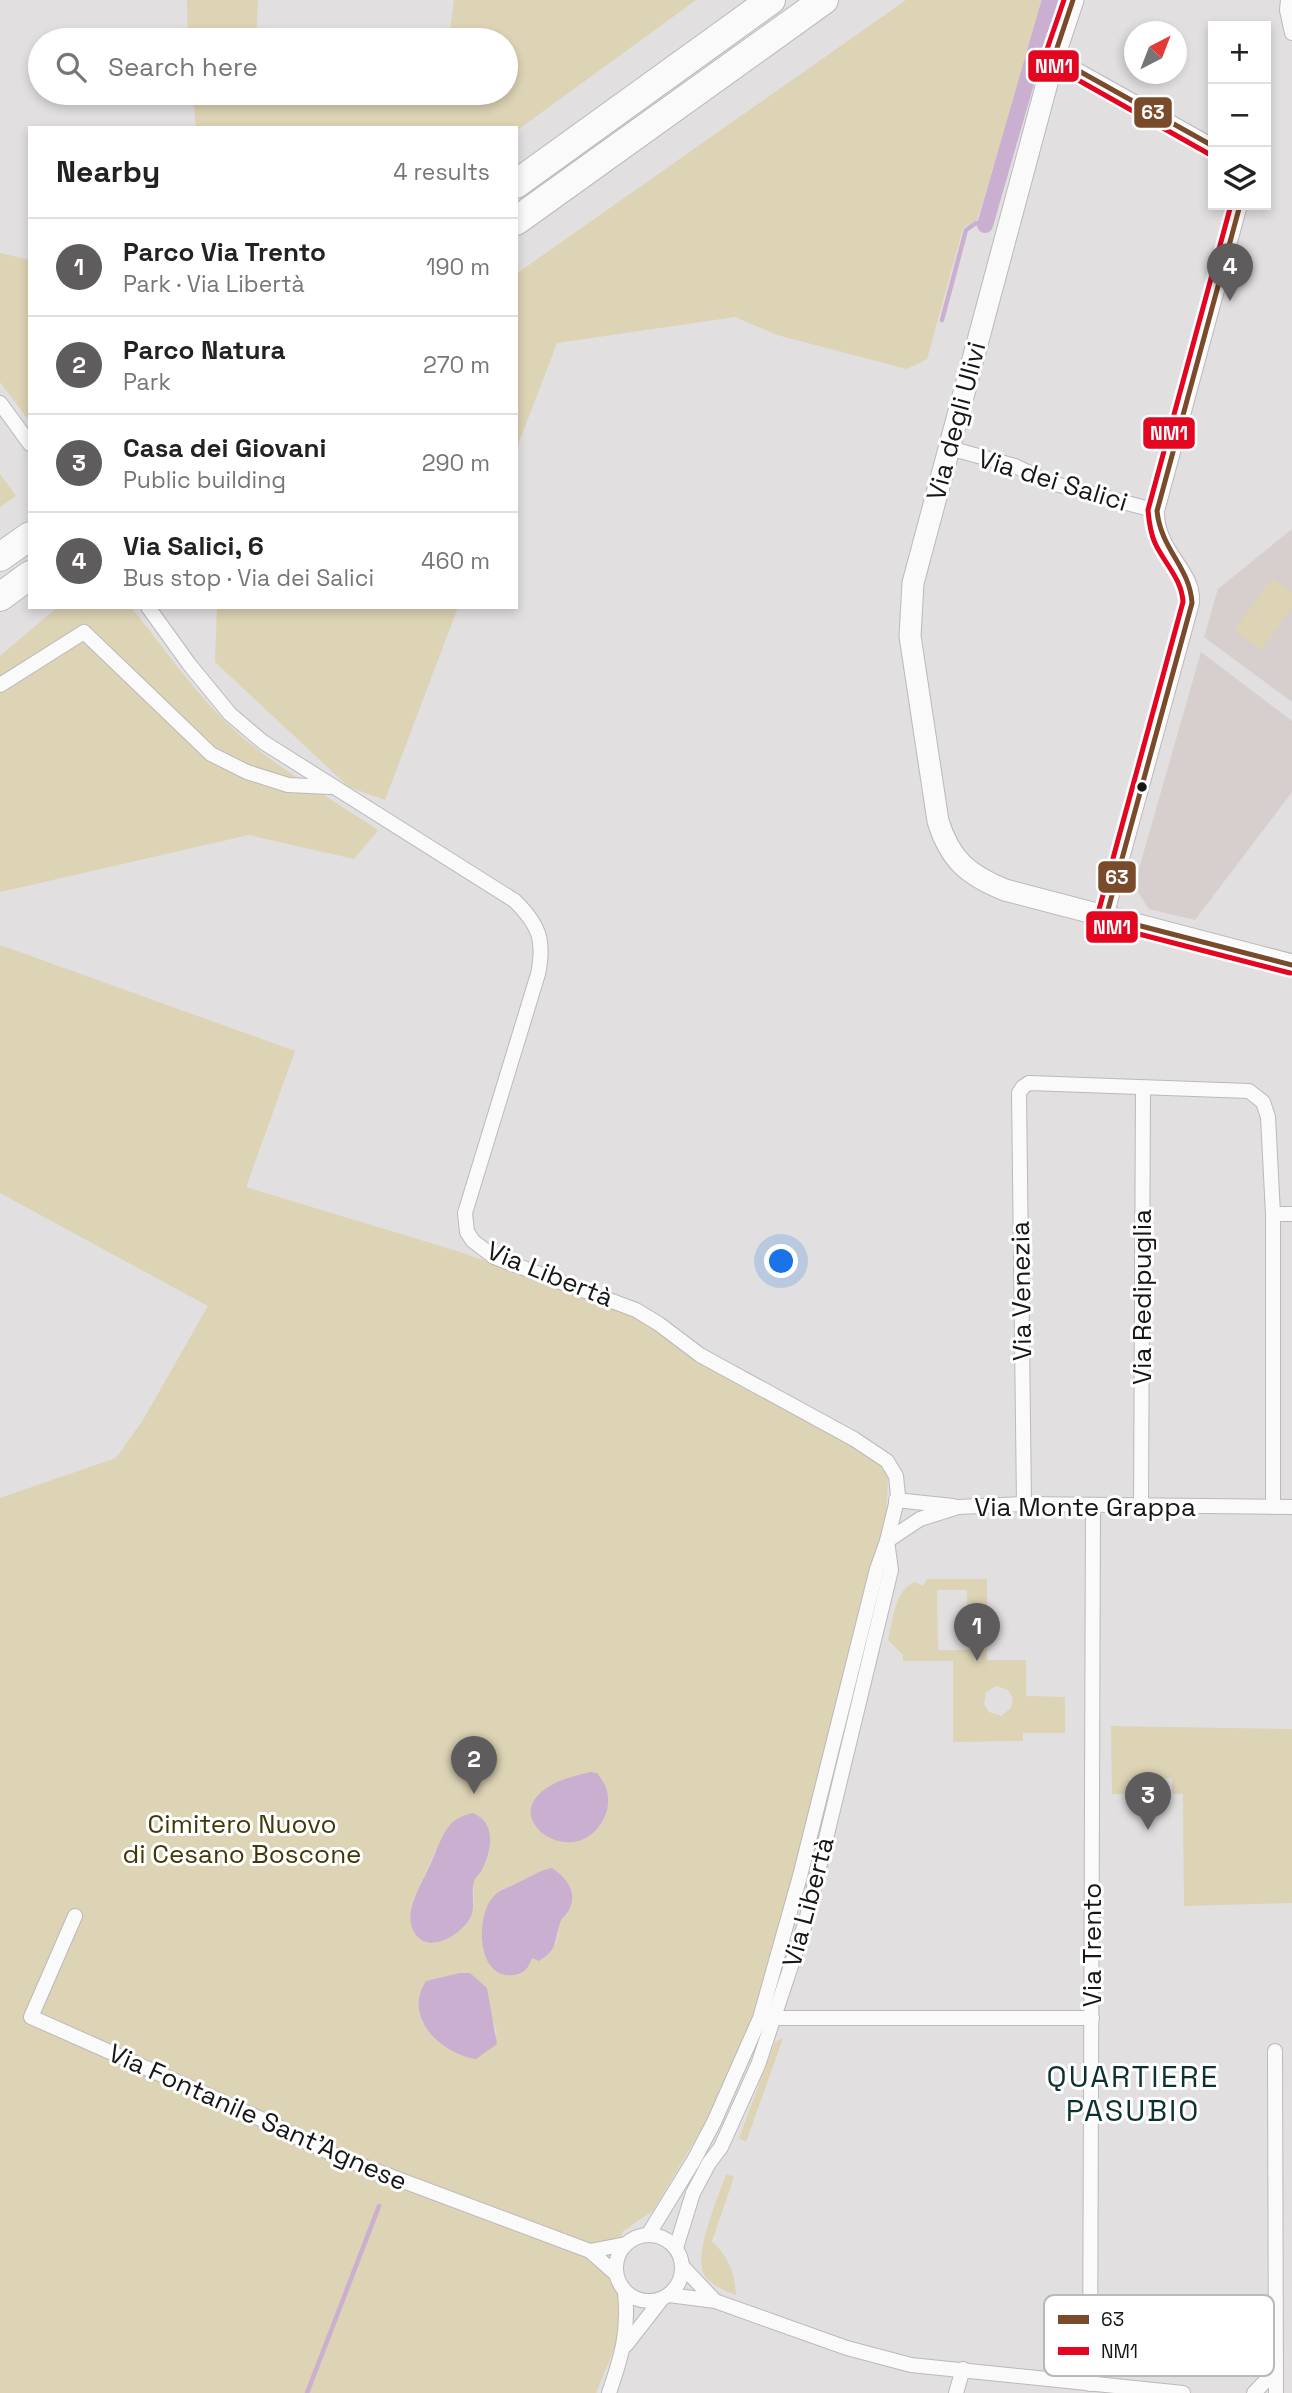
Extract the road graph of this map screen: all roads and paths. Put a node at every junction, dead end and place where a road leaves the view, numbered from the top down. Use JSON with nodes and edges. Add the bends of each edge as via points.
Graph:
{"nodes":[{"id":1,"x":771,"y":0,"type":"edge"},
{"id":2,"x":824,"y":0,"type":"edge"},
{"id":3,"x":1073,"y":0,"type":"edge"},
{"id":4,"x":1288,"y":0,"type":"edge"},
{"id":5,"x":1292,"y":33,"type":"edge"},
{"id":6,"x":1054,"y":57,"type":"junction"},
{"id":7,"x":1208,"y":143,"type":"edge"},
{"id":8,"x":518,"y":183,"type":"edge"},
{"id":9,"x":1239,"y":210,"type":"edge"},
{"id":10,"x":518,"y":220,"type":"edge"},
{"id":11,"x":0,"y":403,"type":"edge"},
{"id":12,"x":28,"y":441,"type":"edge"},
{"id":13,"x":949,"y":448,"type":"junction"},
{"id":14,"x":1157,"y":512,"type":"junction"},
{"id":15,"x":28,"y":537,"type":"edge"},
{"id":16,"x":0,"y":557,"type":"edge"},
{"id":17,"x":28,"y":576,"type":"edge"},
{"id":18,"x":0,"y":597,"type":"edge"},
{"id":19,"x":149,"y":609,"type":"edge"},
{"id":20,"x":0,"y":685,"type":"edge"},
{"id":21,"x":331,"y":787,"type":"junction"},
{"id":22,"x":1106,"y":918,"type":"junction"},
{"id":23,"x":1292,"y":965,"type":"edge"},
{"id":24,"x":1143,"y":1088,"type":"junction"},
{"id":25,"x":1273,"y":1214,"type":"junction"},
{"id":26,"x":1292,"y":1214,"type":"edge"},
{"id":27,"x":896,"y":1500,"type":"junction"},
{"id":28,"x":1024,"y":1504,"type":"junction"},
{"id":29,"x":1093,"y":1506,"type":"junction"},
{"id":30,"x":958,"y":1507,"type":"junction"},
{"id":31,"x":1141,"y":1507,"type":"junction"},
{"id":32,"x":1273,"y":1507,"type":"junction"},
{"id":33,"x":1292,"y":1507,"type":"edge"},
{"id":34,"x":887,"y":1541,"type":"junction"},
{"id":35,"x":75,"y":1916,"type":"dead end"},
{"id":36,"x":1092,"y":2018,"type":"junction"},
{"id":37,"x":767,"y":2019,"type":"junction"},
{"id":38,"x":1275,"y":2051,"type":"dead end"},
{"id":39,"x":648,"y":2235,"type":"junction"},
{"id":40,"x":626,"y":2244,"type":"junction"},
{"id":41,"x":676,"y":2248,"type":"junction"},
{"id":42,"x":590,"y":2251,"type":"junction"},
{"id":43,"x":682,"y":2267,"type":"junction"},
{"id":44,"x":616,"y":2274,"type":"junction"},
{"id":45,"x":625,"y":2292,"type":"junction"},
{"id":46,"x":1090,"y":2295,"type":"edge"},
{"id":47,"x":665,"y":2297,"type":"junction"},
{"id":48,"x":715,"y":2301,"type":"junction"},
{"id":49,"x":625,"y":2346,"type":"junction"},
{"id":50,"x":963,"y":2369,"type":"junction"},
{"id":51,"x":1276,"y":2370,"type":"joint"},
{"id":52,"x":1090,"y":2376,"type":"edge"},
{"id":53,"x":1270,"y":2376,"type":"edge"},
{"id":54,"x":1090,"y":2384,"type":"junction"},
{"id":55,"x":609,"y":2393,"type":"edge"},
{"id":56,"x":956,"y":2393,"type":"edge"},
{"id":57,"x":1183,"y":2393,"type":"edge"},
{"id":58,"x":1254,"y":2393,"type":"edge"},
{"id":59,"x":1276,"y":2393,"type":"edge"}],
"edges":[{"from":1,"to":8,"type":"highway"},
{"from":2,"to":10,"type":"highway"},
{"from":3,"to":6,"type":"street","name":"Via degli Ulivi"},
{"from":4,"to":5,"type":"street"},
{"from":6,"to":7,"type":"street"},
{"from":6,"to":13,"type":"street","name":"Via degli Ulivi"},
{"from":9,"to":14,"type":"street","name":"Via dei Salici"},
{"from":11,"to":12,"type":"street"},
{"from":13,"to":14,"type":"street","name":"Via dei Salici"},
{"from":13,"to":22,"type":"street","name":"Via degli Ulivi","via":[[916,564],[909,622],[938,821],[948,847],[967,869],[991,885]]},
{"from":14,"to":22,"type":"street","name":"Via dei Salici","via":[[1160,538],[1190,585],[1192,603]]},
{"from":15,"to":16,"type":"highway"},
{"from":17,"to":18,"type":"highway"},
{"from":19,"to":21,"type":"street","name":"Via Libertà","via":[[230,714]]},
{"from":20,"to":21,"type":"street","via":[[85,632],[211,754],[289,785]]},
{"from":21,"to":27,"type":"street","name":"Via Libertà","via":[[515,901],[532,917],[541,943],[538,974],[465,1213],[472,1241],[494,1257],[636,1310],[700,1355],[854,1439],[887,1461],[896,1476]]},
{"from":22,"to":23,"type":"street"},
{"from":24,"to":25,"type":"street","via":[[1249,1091],[1263,1102],[1268,1118]]},
{"from":24,"to":28,"type":"street","name":"Via Venezia","via":[[1029,1083],[1019,1093]]},
{"from":24,"to":31,"type":"street","name":"Via Redipuglia"},
{"from":25,"to":26,"type":"street"},
{"from":25,"to":32,"type":"street"},
{"from":27,"to":30,"type":"street"},
{"from":27,"to":34,"type":"street","name":"Via Libertà"},
{"from":28,"to":29,"type":"street","name":"Via Monte Grappa"},
{"from":28,"to":30,"type":"street","name":"Via Monte Grappa"},
{"from":29,"to":31,"type":"street","name":"Via Monte Grappa"},
{"from":29,"to":36,"type":"street","name":"Via Trento"},
{"from":30,"to":34,"type":"street","name":"Via Monte Grappa","via":[[920,1519]]},
{"from":31,"to":32,"type":"street","name":"Via Monte Grappa"},
{"from":32,"to":33,"type":"street","name":"Via Monte Grappa"},
{"from":34,"to":37,"type":"street","name":"Via Libertà","via":[[891,1570],[806,1921]]},
{"from":35,"to":42,"type":"street","name":"Via Fontanile Sant'Agnese","via":[[31,2017],[347,2160]]},
{"from":36,"to":37,"type":"street"},
{"from":36,"to":46,"type":"street","name":"Via Trento"},
{"from":37,"to":39,"type":"street","name":"Via Libertà","via":[[694,2160]]},
{"from":37,"to":41,"type":"street","name":"Via Libertà","via":[[758,2065],[693,2193]]},
{"from":38,"to":51,"type":"street"},
{"from":39,"to":40,"type":"street"},
{"from":39,"to":41,"type":"street"},
{"from":40,"to":42,"type":"street"},
{"from":40,"to":44,"type":"street","via":[[619,2252]]},
{"from":41,"to":43,"type":"street"},
{"from":42,"to":44,"type":"street"},
{"from":43,"to":47,"type":"street","via":[[679,2283]]},
{"from":43,"to":48,"type":"street"},
{"from":44,"to":45,"type":"street"},
{"from":45,"to":47,"type":"street","via":[[642,2301]]},
{"from":45,"to":49,"type":"street"},
{"from":47,"to":48,"type":"street"},
{"from":47,"to":49,"type":"street"},
{"from":48,"to":50,"type":"street","via":[[887,2360]]},
{"from":49,"to":55,"type":"street"},
{"from":50,"to":54,"type":"street"},
{"from":50,"to":56,"type":"street"},
{"from":51,"to":59,"type":"street"},
{"from":52,"to":54,"type":"street","name":"Via Trento"},
{"from":53,"to":58,"type":"street"},
{"from":54,"to":57,"type":"street"}]}
